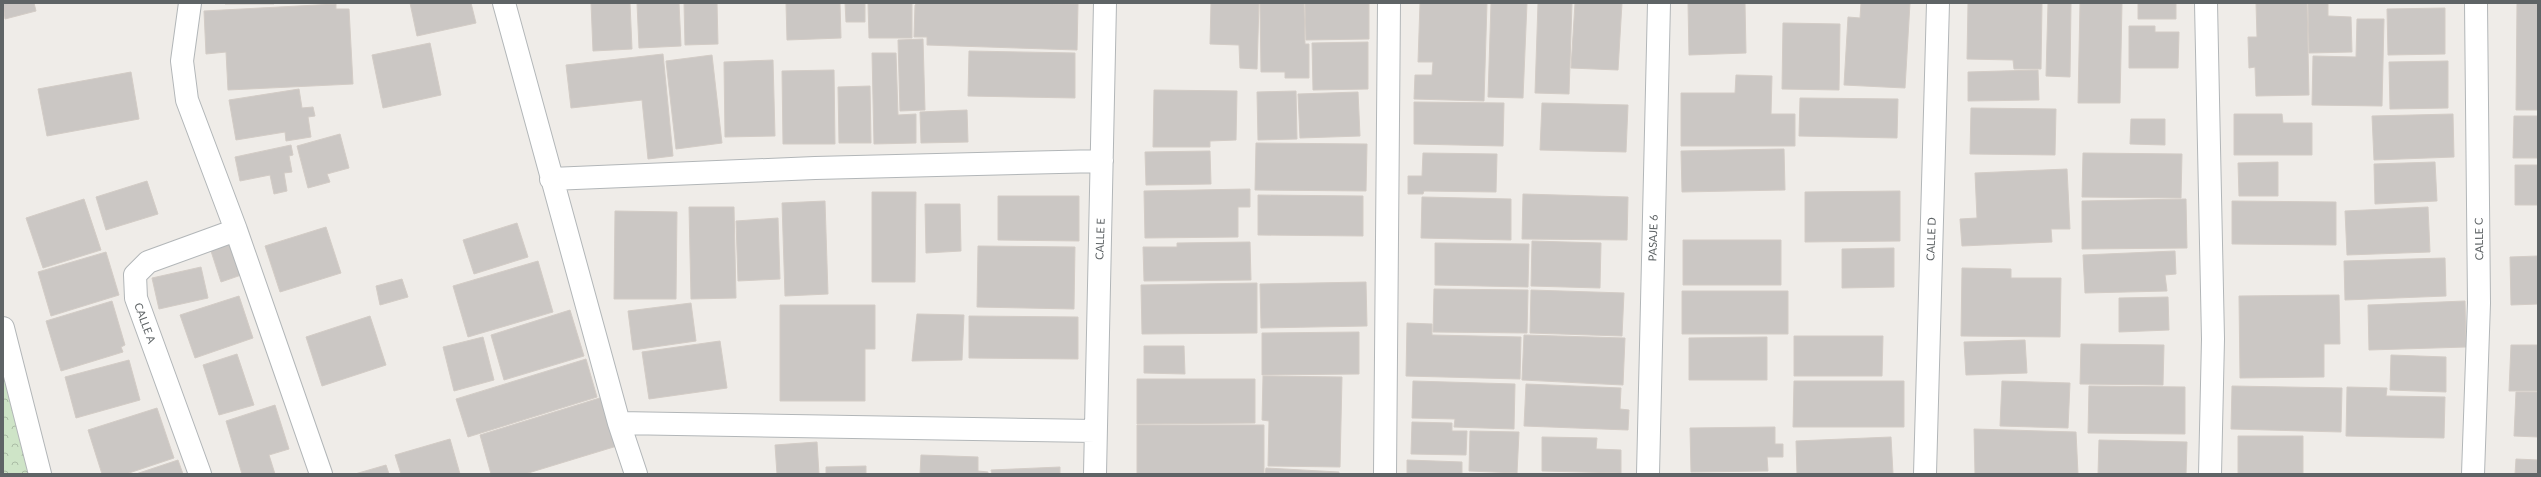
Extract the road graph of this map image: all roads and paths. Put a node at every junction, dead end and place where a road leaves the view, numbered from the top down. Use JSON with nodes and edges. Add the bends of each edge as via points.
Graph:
{"nodes":[{"id":1,"x":190,"y":3,"type":"edge"},
{"id":2,"x":504,"y":3,"type":"edge"},
{"id":3,"x":1105,"y":3,"type":"edge"},
{"id":4,"x":1389,"y":3,"type":"edge"},
{"id":5,"x":1659,"y":3,"type":"edge"},
{"id":6,"x":1938,"y":3,"type":"edge"},
{"id":7,"x":2206,"y":3,"type":"edge"},
{"id":8,"x":2476,"y":3,"type":"edge"},
{"id":9,"x":1102,"y":161,"type":"junction"},
{"id":10,"x":552,"y":179,"type":"junction"},
{"id":11,"x":236,"y":230,"type":"junction"},
{"id":12,"x":3,"y":328,"type":"edge"},
{"id":13,"x":619,"y":423,"type":"junction"},
{"id":14,"x":1095,"y":431,"type":"junction"},
{"id":15,"x":40,"y":474,"type":"edge"},
{"id":16,"x":200,"y":474,"type":"edge"},
{"id":17,"x":321,"y":474,"type":"edge"},
{"id":18,"x":636,"y":474,"type":"edge"},
{"id":19,"x":1095,"y":474,"type":"edge"},
{"id":20,"x":1385,"y":474,"type":"edge"},
{"id":21,"x":1648,"y":474,"type":"edge"},
{"id":22,"x":1925,"y":474,"type":"edge"},
{"id":23,"x":2210,"y":474,"type":"edge"},
{"id":24,"x":2473,"y":474,"type":"edge"}],
"edges":[{"from":1,"to":11,"type":"street","via":[[182,61],[187,100]]},
{"from":2,"to":10,"type":"street"},
{"from":3,"to":9,"type":"street","name":"CALLE E"},
{"from":4,"to":20,"type":"street"},
{"from":5,"to":21,"type":"street","name":"PASAJE 6"},
{"from":6,"to":22,"type":"street","name":"CALLE D"},
{"from":7,"to":23,"type":"street","via":[[2213,339]]},
{"from":8,"to":24,"type":"street","name":"CALLE C","via":[[2479,303]]},
{"from":9,"to":10,"type":"street","via":[[815,168]]},
{"from":9,"to":14,"type":"street","name":"CALLE E"},
{"from":10,"to":13,"type":"street"},
{"from":11,"to":16,"type":"street","name":"CALLE A","via":[[148,262],[135,275],[136,298]]},
{"from":11,"to":17,"type":"street"},
{"from":12,"to":15,"type":"street"},
{"from":13,"to":14,"type":"street"},
{"from":13,"to":18,"type":"street"},
{"from":14,"to":19,"type":"street","name":"CALLE E"}]}
